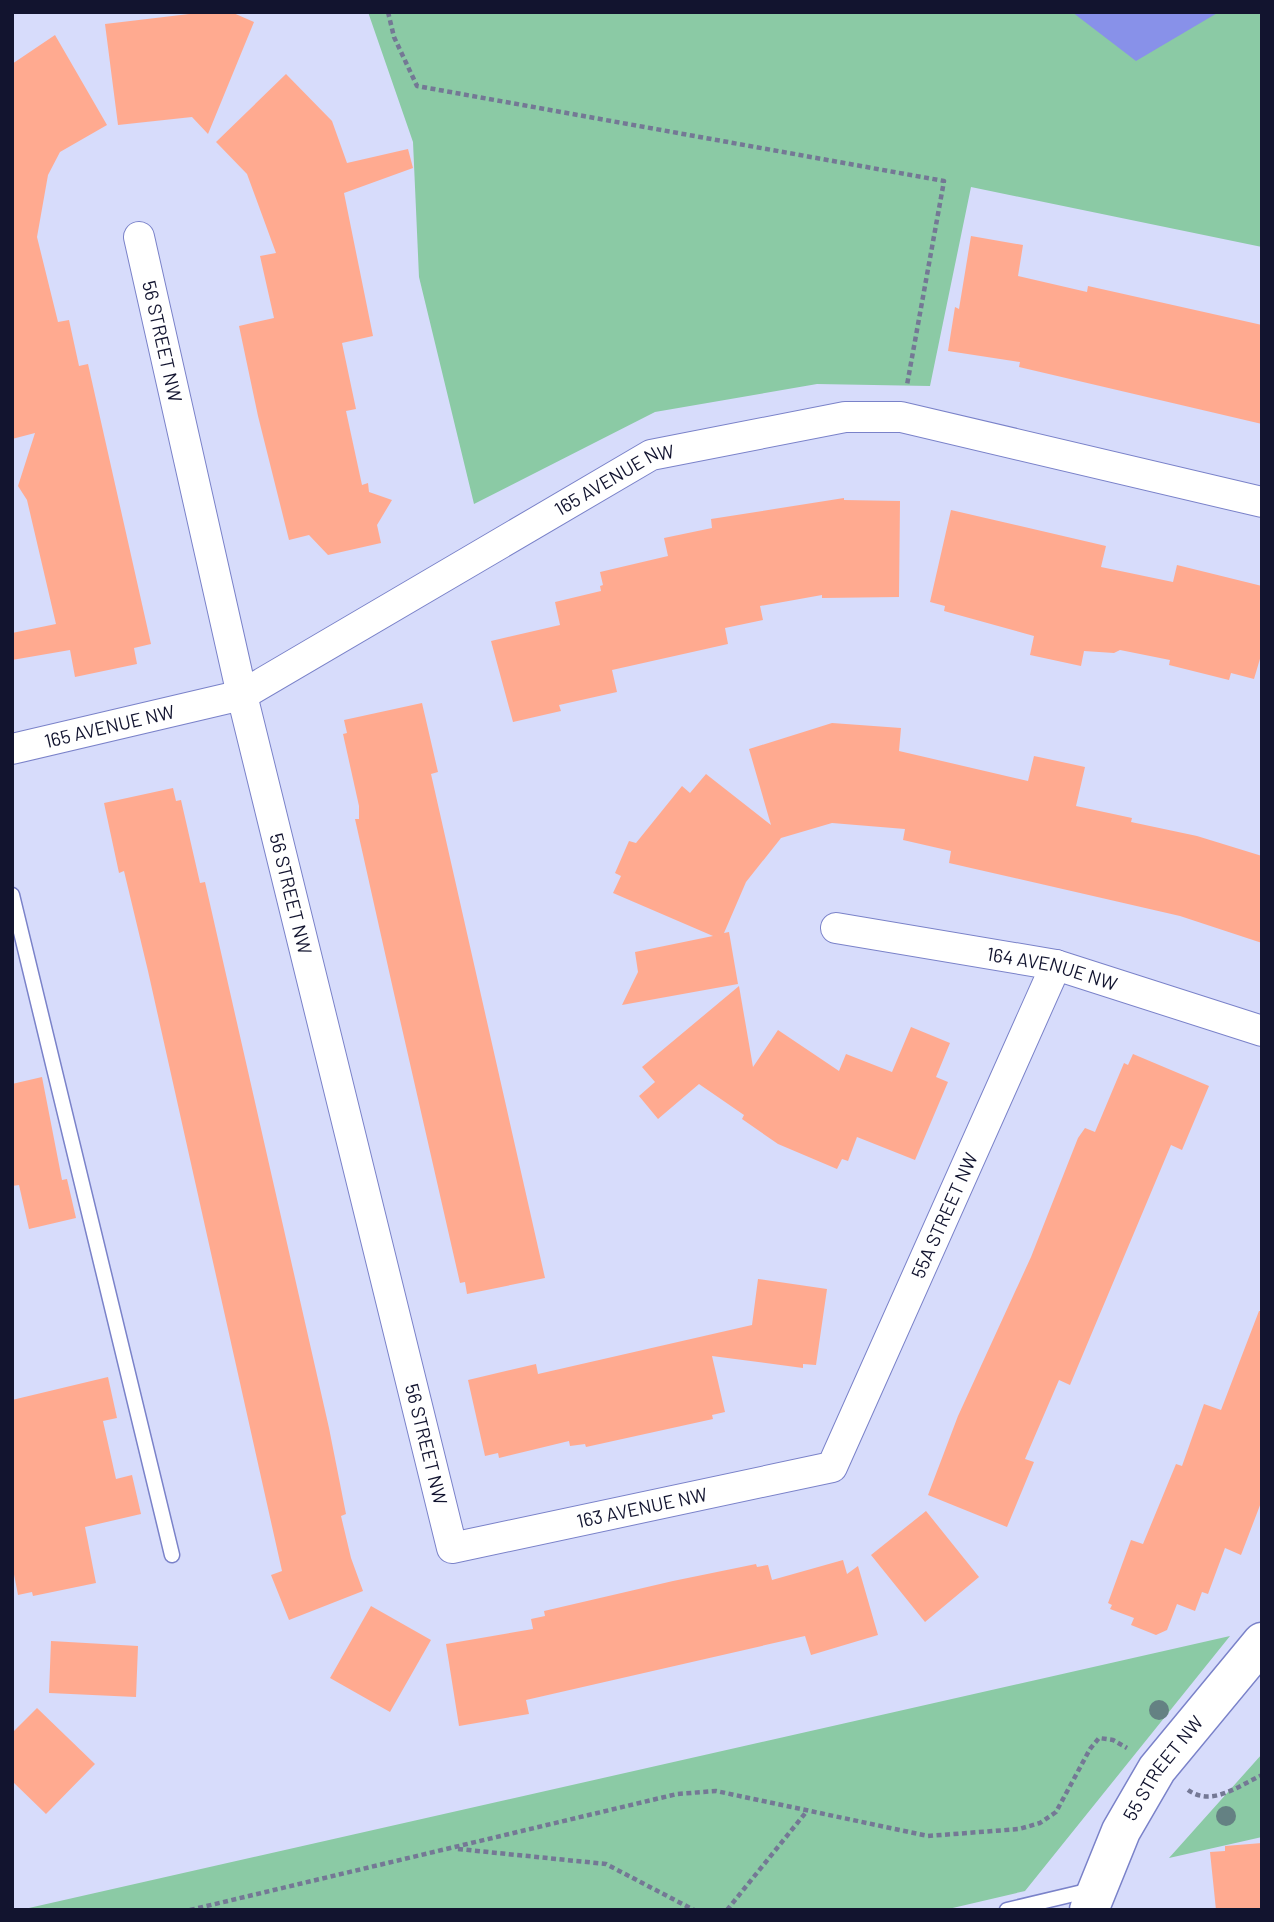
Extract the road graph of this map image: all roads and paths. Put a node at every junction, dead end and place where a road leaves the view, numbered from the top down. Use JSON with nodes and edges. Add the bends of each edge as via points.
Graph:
{"nodes":[{"id":1,"x":388,"y":12,"type":"edge"},
{"id":2,"x":139,"y":237,"type":"dead end"},
{"id":3,"x":901,"y":417,"type":"junction"},
{"id":4,"x":1262,"y":502,"type":"edge"},
{"id":5,"x":242,"y":695,"type":"junction"},
{"id":6,"x":12,"y":749,"type":"edge"},
{"id":7,"x":12,"y":895,"type":"edge"},
{"id":8,"x":836,"y":928,"type":"dead end"},
{"id":9,"x":1056,"y":965,"type":"junction"},
{"id":10,"x":1262,"y":1031,"type":"edge"},
{"id":11,"x":832,"y":1467,"type":"joint"},
{"id":12,"x":452,"y":1548,"type":"joint"},
{"id":13,"x":172,"y":1555,"type":"dead end"},
{"id":14,"x":1262,"y":1642,"type":"edge"},
{"id":15,"x":1157,"y":1769,"type":"junction"},
{"id":16,"x":1262,"y":1776,"type":"edge"},
{"id":17,"x":807,"y":1811,"type":"junction"},
{"id":18,"x":455,"y":1849,"type":"junction"},
{"id":19,"x":1092,"y":1899,"type":"edge"},
{"id":20,"x":190,"y":1910,"type":"edge"},
{"id":21,"x":694,"y":1910,"type":"edge"},
{"id":22,"x":727,"y":1910,"type":"edge"},
{"id":23,"x":1007,"y":1910,"type":"edge"}],
"edges":[{"from":1,"to":3,"type":"path","via":[[394,37],[417,86],[944,181]]},
{"from":2,"to":5,"type":"street","name":"56 STREET NW"},
{"from":3,"to":4,"type":"street","name":"165 AVENUE NW"},
{"from":3,"to":5,"type":"street","name":"165 AVENUE NW","via":[[845,417],[651,455]]},
{"from":5,"to":6,"type":"street","name":"165 AVENUE NW"},
{"from":5,"to":12,"type":"street","name":"56 STREET NW"},
{"from":7,"to":13,"type":"lane"},
{"from":8,"to":9,"type":"street","name":"164 AVENUE NW"},
{"from":9,"to":10,"type":"street","name":"164 AVENUE NW"},
{"from":9,"to":11,"type":"street","name":"55A STREET NW"},
{"from":11,"to":12,"type":"street","name":"163 AVENUE NW"},
{"from":14,"to":15,"type":"street","name":"55 STREET NW"},
{"from":15,"to":16,"type":"path","via":[[1203,1799]]},
{"from":15,"to":17,"type":"path","via":[[1113,1740],[1099,1738],[1056,1812],[1019,1829],[928,1836]]},
{"from":15,"to":19,"type":"street","name":"55 STREET NW","via":[[1121,1830]]},
{"from":17,"to":18,"type":"path","via":[[716,1791],[677,1794]]},
{"from":17,"to":22,"type":"path"},
{"from":18,"to":20,"type":"path"},
{"from":18,"to":21,"type":"path","via":[[606,1864]]},
{"from":19,"to":23,"type":"lane"}]}
